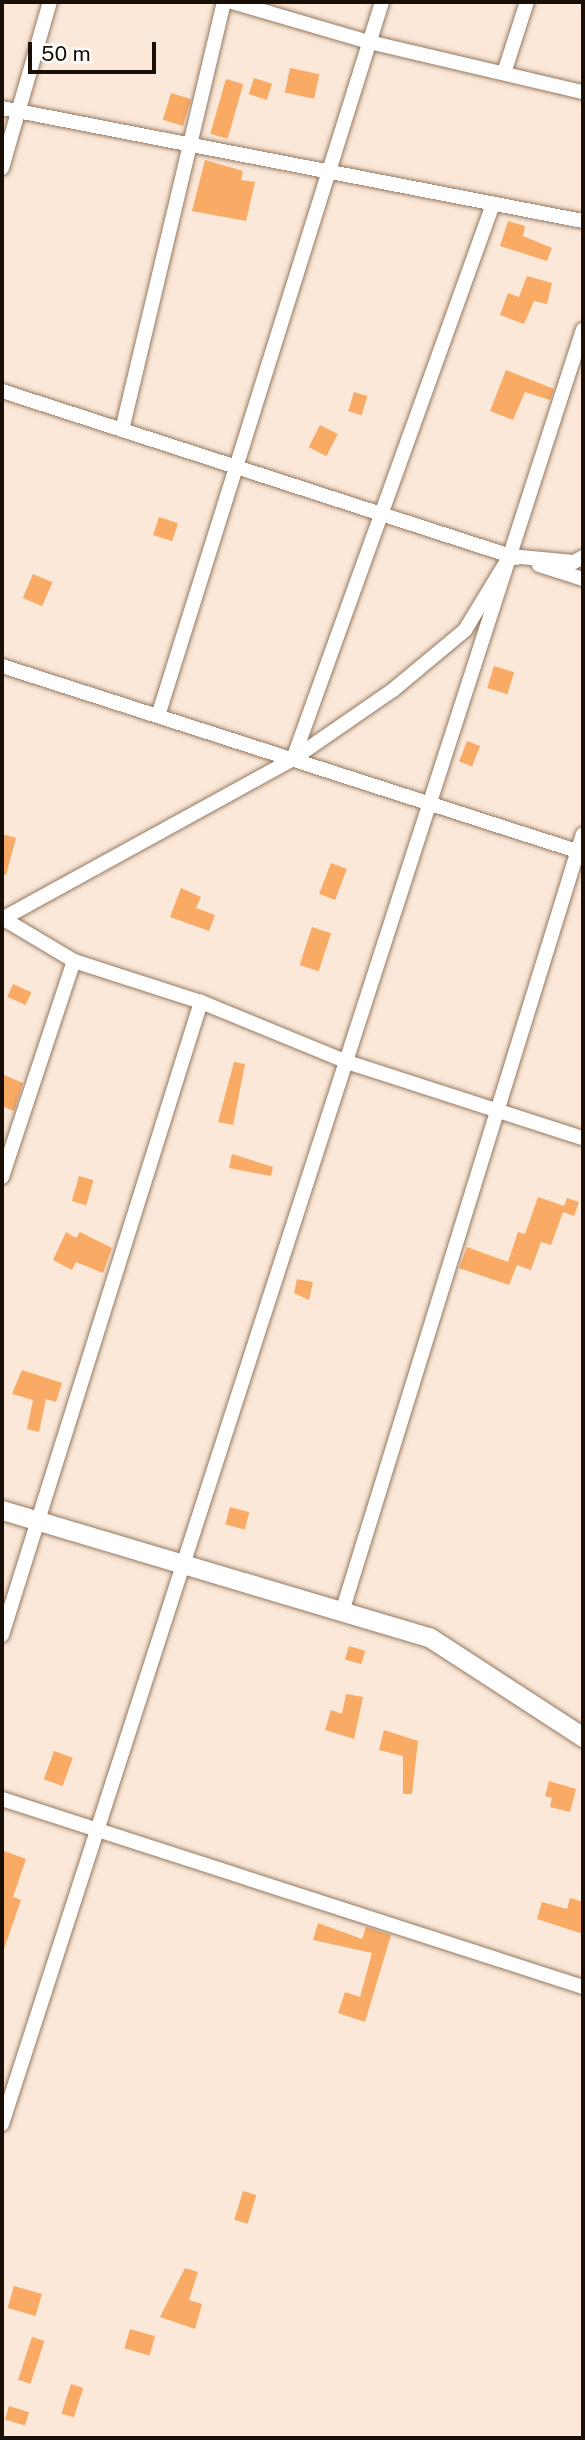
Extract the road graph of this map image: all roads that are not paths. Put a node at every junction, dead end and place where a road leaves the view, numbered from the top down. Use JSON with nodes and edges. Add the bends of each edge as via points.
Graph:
{"nodes":[{"id":1,"x":50,"y":2,"type":"edge"},
{"id":2,"x":224,"y":2,"type":"edge"},
{"id":3,"x":232,"y":2,"type":"edge"},
{"id":4,"x":382,"y":2,"type":"edge"},
{"id":5,"x":527,"y":2,"type":"edge"},
{"id":6,"x":369,"y":42,"type":"junction"},
{"id":7,"x":504,"y":73,"type":"junction"},
{"id":8,"x":583,"y":92,"type":"edge"},
{"id":9,"x":2,"y":108,"type":"edge"},
{"id":10,"x":18,"y":113,"type":"junction"},
{"id":11,"x":189,"y":146,"type":"junction"},
{"id":12,"x":2,"y":168,"type":"edge"},
{"id":13,"x":328,"y":173,"type":"junction"},
{"id":14,"x":493,"y":204,"type":"junction"},
{"id":15,"x":583,"y":221,"type":"edge"},
{"id":16,"x":583,"y":330,"type":"edge"},
{"id":17,"x":2,"y":391,"type":"edge"},
{"id":18,"x":122,"y":430,"type":"junction"},
{"id":19,"x":236,"y":467,"type":"junction"},
{"id":20,"x":381,"y":514,"type":"junction"},
{"id":21,"x":510,"y":556,"type":"junction"},
{"id":22,"x":583,"y":557,"type":"edge"},
{"id":23,"x":583,"y":579,"type":"edge"},
{"id":24,"x":2,"y":666,"type":"edge"},
{"id":25,"x":159,"y":716,"type":"junction"},
{"id":26,"x":293,"y":759,"type":"junction"},
{"id":27,"x":430,"y":804,"type":"junction"},
{"id":28,"x":583,"y":834,"type":"edge"},
{"id":29,"x":580,"y":852,"type":"edge"},
{"id":30,"x":2,"y":918,"type":"edge"},
{"id":31,"x":74,"y":961,"type":"junction"},
{"id":32,"x":201,"y":1002,"type":"junction"},
{"id":33,"x":346,"y":1062,"type":"junction"},
{"id":34,"x":495,"y":1110,"type":"junction"},
{"id":35,"x":583,"y":1138,"type":"edge"},
{"id":36,"x":2,"y":1177,"type":"edge"},
{"id":37,"x":2,"y":1510,"type":"edge"},
{"id":38,"x":38,"y":1521,"type":"junction"},
{"id":39,"x":184,"y":1565,"type":"junction"},
{"id":40,"x":342,"y":1612,"type":"junction"},
{"id":41,"x":2,"y":1635,"type":"edge"},
{"id":42,"x":583,"y":1737,"type":"edge"},
{"id":43,"x":2,"y":1799,"type":"edge"},
{"id":44,"x":98,"y":1830,"type":"junction"},
{"id":45,"x":583,"y":1987,"type":"edge"},
{"id":46,"x":19,"y":2071,"type":"junction"},
{"id":47,"x":2,"y":2085,"type":"edge"},
{"id":48,"x":2,"y":2124,"type":"edge"}],
"edges":[{"from":1,"to":10,"type":"street"},
{"from":2,"to":11,"type":"street"},
{"from":3,"to":6,"type":"street"},
{"from":4,"to":6,"type":"street"},
{"from":5,"to":7,"type":"street"},
{"from":6,"to":7,"type":"street"},
{"from":6,"to":13,"type":"street"},
{"from":7,"to":8,"type":"street"},
{"from":9,"to":10,"type":"street"},
{"from":10,"to":11,"type":"street"},
{"from":10,"to":12,"type":"street"},
{"from":11,"to":13,"type":"street"},
{"from":11,"to":18,"type":"street"},
{"from":13,"to":14,"type":"street"},
{"from":13,"to":19,"type":"street"},
{"from":14,"to":15,"type":"street"},
{"from":14,"to":20,"type":"street"},
{"from":16,"to":21,"type":"street"},
{"from":17,"to":18,"type":"street"},
{"from":18,"to":19,"type":"street"},
{"from":19,"to":20,"type":"street"},
{"from":19,"to":25,"type":"street"},
{"from":20,"to":21,"type":"street"},
{"from":20,"to":26,"type":"street"},
{"from":21,"to":22,"type":"street","via":[[574,562]]},
{"from":21,"to":23,"type":"street"},
{"from":21,"to":26,"type":"street","via":[[465,630],[393,690]]},
{"from":21,"to":27,"type":"street"},
{"from":24,"to":25,"type":"street"},
{"from":25,"to":26,"type":"street"},
{"from":26,"to":27,"type":"street"},
{"from":26,"to":30,"type":"street"},
{"from":27,"to":29,"type":"street"},
{"from":27,"to":33,"type":"street"},
{"from":28,"to":29,"type":"street"},
{"from":29,"to":34,"type":"street"},
{"from":30,"to":31,"type":"street"},
{"from":31,"to":32,"type":"street"},
{"from":31,"to":36,"type":"street"},
{"from":32,"to":33,"type":"street"},
{"from":32,"to":38,"type":"street"},
{"from":33,"to":34,"type":"street"},
{"from":33,"to":39,"type":"street"},
{"from":34,"to":35,"type":"street"},
{"from":34,"to":40,"type":"street"},
{"from":37,"to":38,"type":"street"},
{"from":38,"to":39,"type":"street"},
{"from":38,"to":41,"type":"street"},
{"from":39,"to":40,"type":"street"},
{"from":39,"to":44,"type":"street"},
{"from":40,"to":42,"type":"street","via":[[429,1637]]},
{"from":43,"to":44,"type":"street"},
{"from":44,"to":45,"type":"street"},
{"from":44,"to":46,"type":"street"},
{"from":46,"to":47,"type":"street"},
{"from":46,"to":48,"type":"street"}]}
